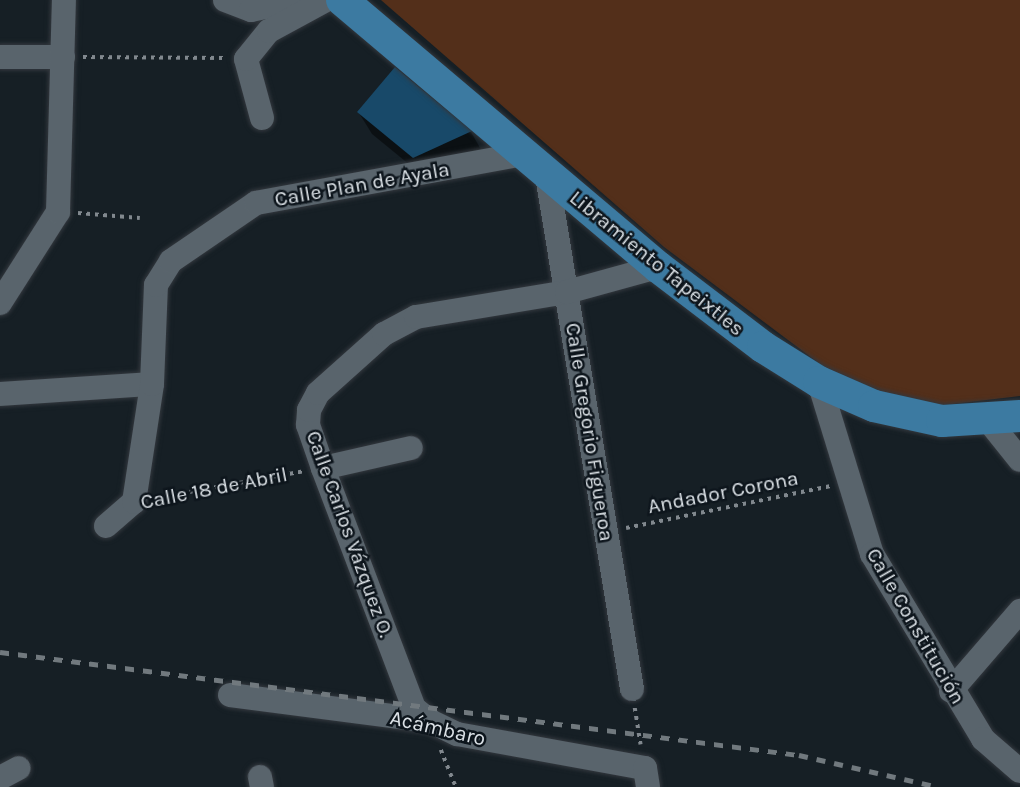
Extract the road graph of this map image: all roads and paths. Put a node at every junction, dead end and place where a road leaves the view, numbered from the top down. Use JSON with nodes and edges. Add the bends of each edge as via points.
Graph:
{"nodes":[{"id":1,"x":64,"y":0,"type":"edge"},
{"id":2,"x":225,"y":0,"type":"edge"},
{"id":3,"x":299,"y":0,"type":"edge"},
{"id":4,"x":326,"y":0,"type":"edge"},
{"id":5,"x":342,"y":0,"type":"edge"},
{"id":6,"x":0,"y":57,"type":"edge"},
{"id":7,"x":63,"y":57,"type":"junction"},
{"id":8,"x":246,"y":59,"type":"junction"},
{"id":9,"x":262,"y":118,"type":"dead end"},
{"id":10,"x":522,"y":154,"type":"junction"},
{"id":11,"x":548,"y":176,"type":"junction"},
{"id":12,"x":58,"y":212,"type":"junction"},
{"id":13,"x":140,"y":218,"type":"dead end"},
{"id":14,"x":658,"y":267,"type":"junction"},
{"id":15,"x":567,"y":292,"type":"junction"},
{"id":16,"x":0,"y":303,"type":"edge"},
{"id":17,"x":819,"y":382,"type":"junction"},
{"id":18,"x":152,"y":384,"type":"junction"},
{"id":19,"x":0,"y":394,"type":"edge"},
{"id":20,"x":1020,"y":416,"type":"edge"},
{"id":21,"x":988,"y":420,"type":"junction"},
{"id":22,"x":411,"y":448,"type":"dead end"},
{"id":23,"x":1020,"y":460,"type":"edge"},
{"id":24,"x":323,"y":468,"type":"junction"},
{"id":25,"x":847,"y":483,"type":"junction"},
{"id":26,"x":134,"y":502,"type":"junction"},
{"id":27,"x":106,"y":526,"type":"dead end"},
{"id":28,"x":606,"y":532,"type":"junction"},
{"id":29,"x":1020,"y":611,"type":"edge"},
{"id":30,"x":632,"y":688,"type":"dead end"},
{"id":31,"x":951,"y":691,"type":"junction"},
{"id":32,"x":230,"y":695,"type":"dead end"},
{"id":33,"x":422,"y":715,"type":"junction"},
{"id":34,"x":1020,"y":771,"type":"edge"},
{"id":35,"x":646,"y":777,"type":"edge"},
{"id":36,"x":456,"y":787,"type":"edge"}],
"edges":[{"from":1,"to":7,"type":"street"},
{"from":2,"to":3,"type":"street","via":[[251,10]]},
{"from":4,"to":8,"type":"street","via":[[269,31]]},
{"from":5,"to":10,"type":"main road","name":"Libramiento Tapeixtles"},
{"from":6,"to":7,"type":"street"},
{"from":7,"to":8,"type":"path"},
{"from":7,"to":12,"type":"street"},
{"from":8,"to":9,"type":"street"},
{"from":10,"to":11,"type":"main road","name":"Libramiento Tapeixtles"},
{"from":10,"to":18,"type":"street","name":"Calle Plan de Ayala","via":[[256,203],[160,272]]},
{"from":11,"to":14,"type":"main road","name":"Libramiento Tapeixtles"},
{"from":11,"to":15,"type":"street","name":"Calle Gregorio Figueroa"},
{"from":12,"to":13,"type":"path"},
{"from":12,"to":16,"type":"street"},
{"from":14,"to":15,"type":"street","name":"Calle Carlos Vázquez O."},
{"from":14,"to":17,"type":"main road","name":"Libramiento Tapeixtles"},
{"from":15,"to":24,"type":"street","name":"Calle Carlos Vázquez O.","via":[[416,317],[384,334],[318,393],[309,410],[309,425]]},
{"from":15,"to":28,"type":"street","name":"Calle Gregorio Figueroa"},
{"from":17,"to":21,"type":"main road","name":"Libramiento Tapeixtles","via":[[874,406],[942,421]]},
{"from":17,"to":25,"type":"street","name":"Calle Constitución"},
{"from":18,"to":19,"type":"street"},
{"from":18,"to":26,"type":"street","name":"Calle Plan de Ayala"},
{"from":20,"to":21,"type":"main road","name":"Libramiento Tapeixtles"},
{"from":21,"to":23,"type":"street"},
{"from":22,"to":24,"type":"street"},
{"from":24,"to":26,"type":"path","name":"Calle 18 de Abril"},
{"from":24,"to":33,"type":"street","name":"Calle Carlos Vázquez O."},
{"from":25,"to":28,"type":"path","name":"Andador Corona"},
{"from":25,"to":31,"type":"street","name":"Calle Constitución","via":[[872,554]]},
{"from":26,"to":27,"type":"street","name":"Calle 18 de Abril"},
{"from":28,"to":30,"type":"street","name":"Calle Gregorio Figueroa"},
{"from":29,"to":31,"type":"street"},
{"from":31,"to":34,"type":"street","name":"Calle Constitución","via":[[983,739]]},
{"from":32,"to":33,"type":"street","name":"Acámbaro"},
{"from":33,"to":35,"type":"street","name":"Acámbaro","via":[[457,734]]},
{"from":33,"to":36,"type":"path"}]}
